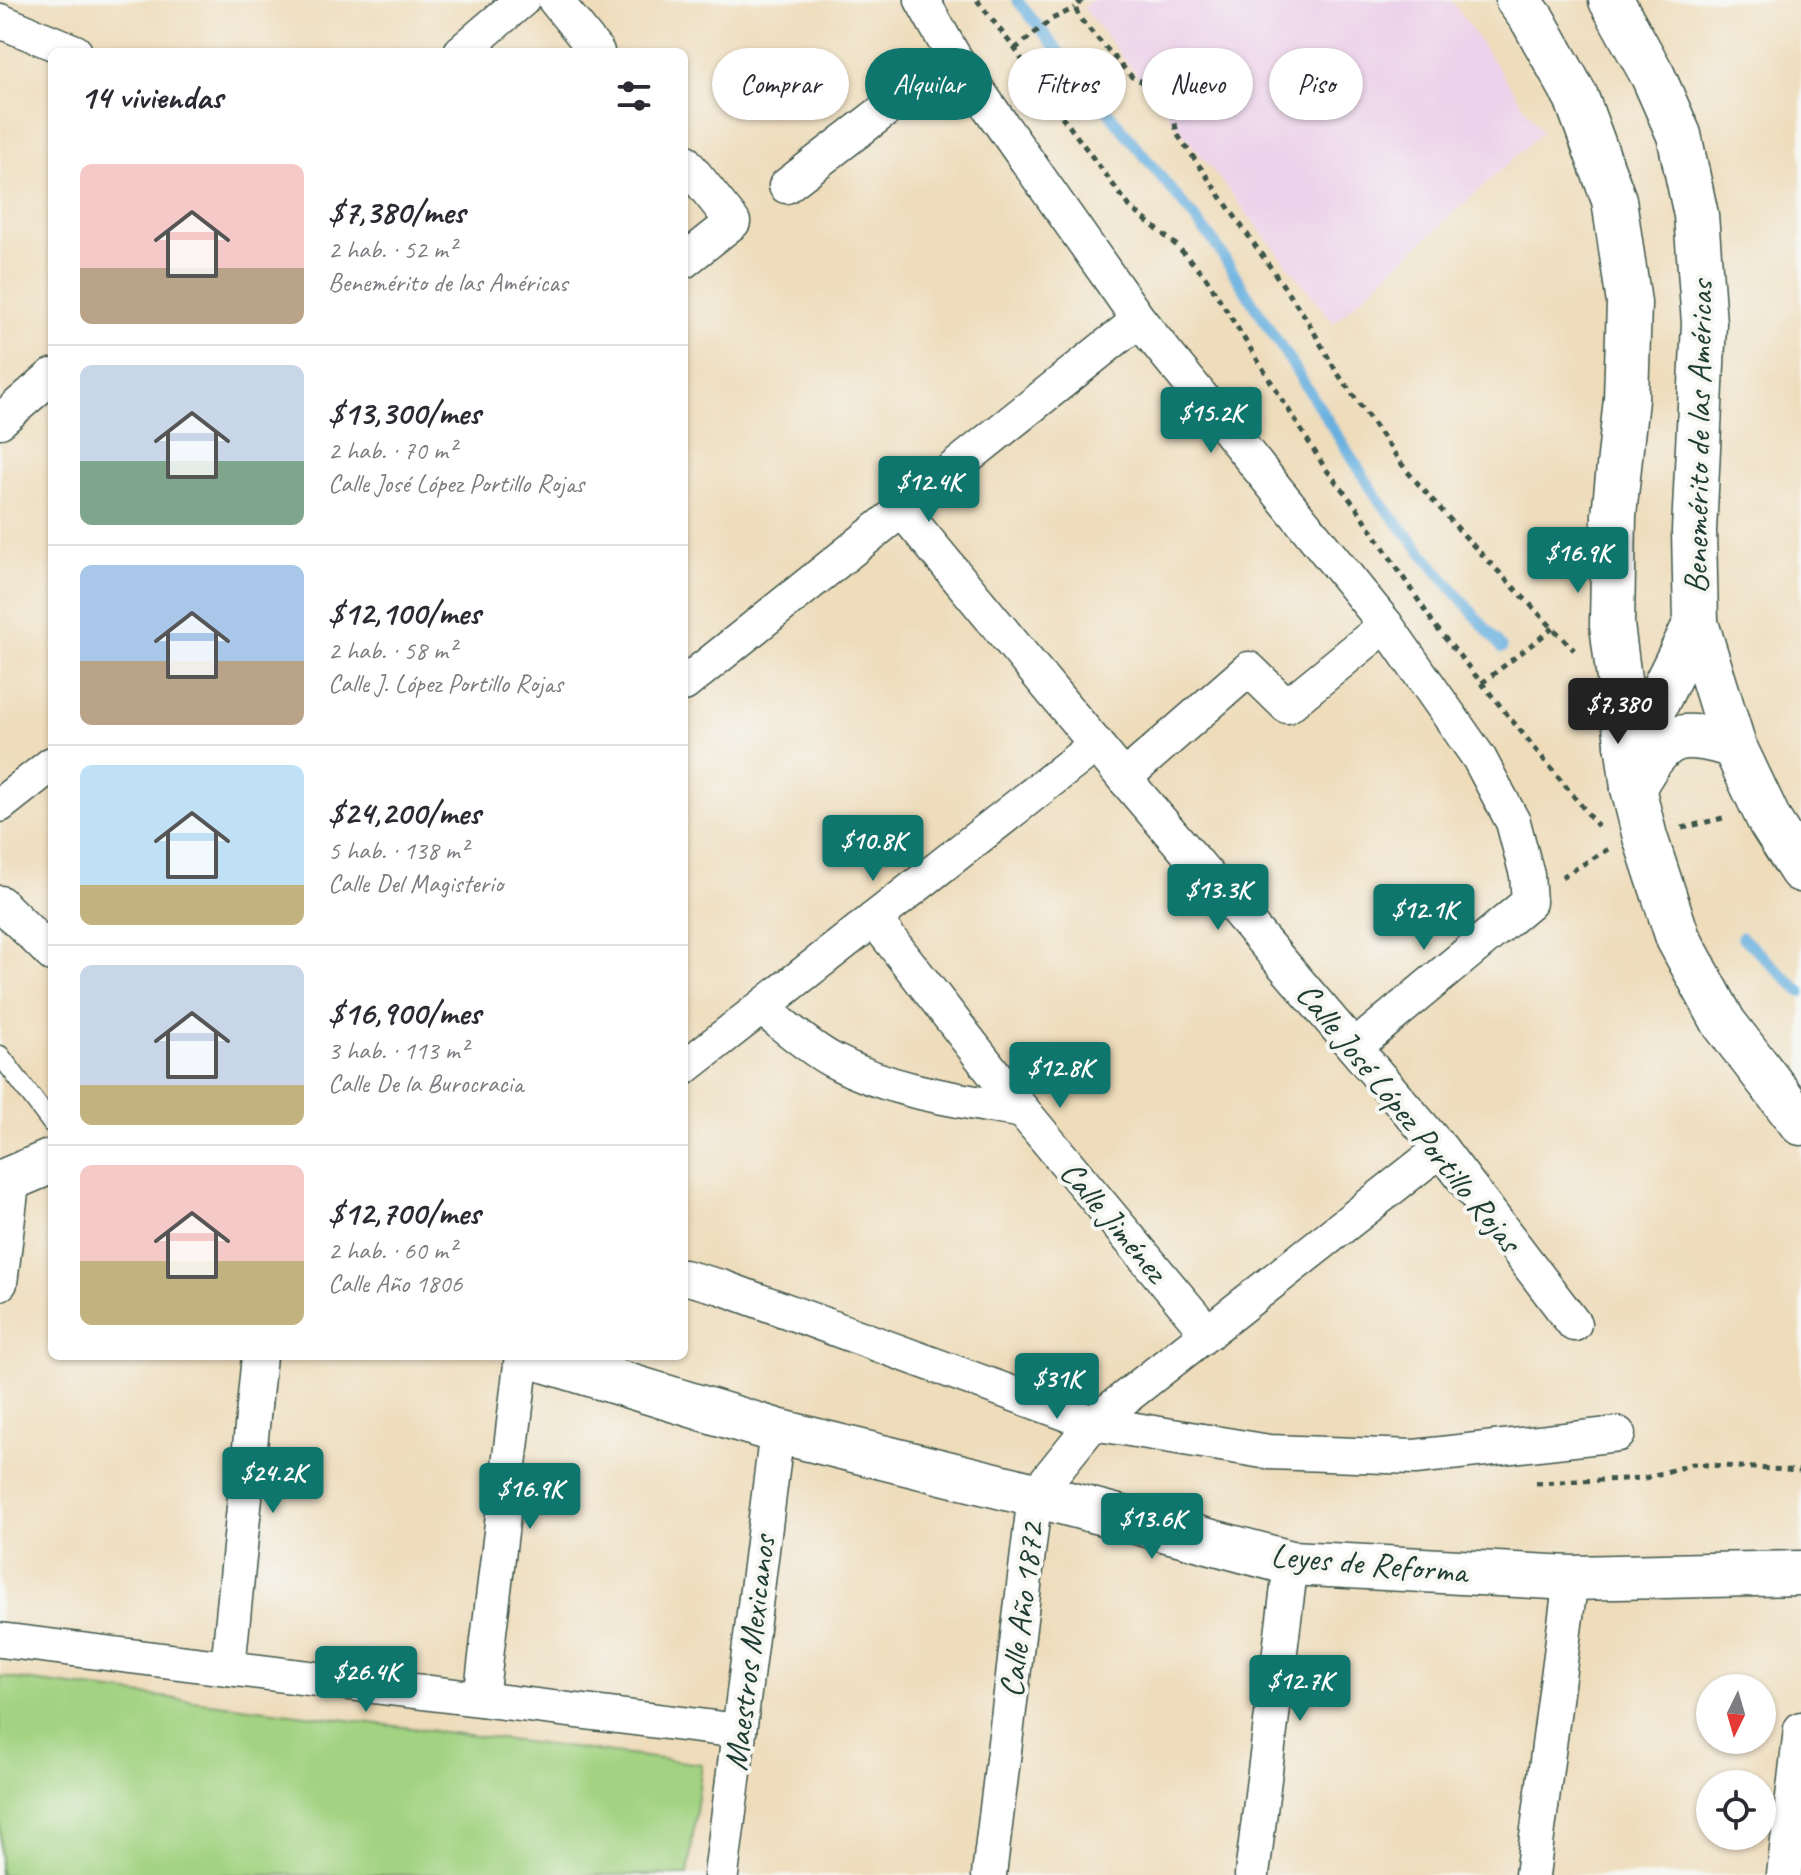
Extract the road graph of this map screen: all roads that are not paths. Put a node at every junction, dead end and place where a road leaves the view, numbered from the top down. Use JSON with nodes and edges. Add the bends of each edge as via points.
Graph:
{"nodes":[{"id":1,"x":522,"y":0,"type":"edge"},
{"id":2,"x":555,"y":0,"type":"edge"},
{"id":3,"x":922,"y":0,"type":"edge"},
{"id":4,"x":1611,"y":0,"type":"edge"},
{"id":5,"x":1538,"y":7,"type":"edge"},
{"id":6,"x":0,"y":21,"type":"edge"},
{"id":7,"x":65,"y":48,"type":"edge"},
{"id":8,"x":466,"y":48,"type":"edge"},
{"id":9,"x":594,"y":48,"type":"edge"},
{"id":10,"x":949,"y":48,"type":"edge"},
{"id":11,"x":992,"y":111,"type":"edge"},
{"id":12,"x":872,"y":120,"type":"edge"},
{"id":13,"x":688,"y":166,"type":"edge"},
{"id":14,"x":786,"y":186,"type":"dead end"},
{"id":15,"x":688,"y":258,"type":"edge"},
{"id":16,"x":1139,"y":320,"type":"junction"},
{"id":17,"x":48,"y":379,"type":"edge"},
{"id":18,"x":0,"y":420,"type":"edge"},
{"id":19,"x":901,"y":509,"type":"junction"},
{"id":20,"x":1696,"y":623,"type":"junction"},
{"id":21,"x":1386,"y":625,"type":"junction"},
{"id":22,"x":688,"y":681,"type":"edge"},
{"id":23,"x":1097,"y":744,"type":"junction"},
{"id":24,"x":1627,"y":745,"type":"junction"},
{"id":25,"x":1734,"y":746,"type":"junction"},
{"id":26,"x":48,"y":767,"type":"edge"},
{"id":27,"x":1124,"y":778,"type":"junction"},
{"id":28,"x":1633,"y":788,"type":"junction"},
{"id":29,"x":0,"y":805,"type":"edge"},
{"id":30,"x":1801,"y":870,"type":"edge"},
{"id":31,"x":0,"y":903,"type":"edge"},
{"id":32,"x":874,"y":919,"type":"junction"},
{"id":33,"x":48,"y":950,"type":"edge"},
{"id":34,"x":763,"y":1009,"type":"junction"},
{"id":35,"x":1355,"y":1047,"type":"junction"},
{"id":36,"x":0,"y":1055,"type":"edge"},
{"id":37,"x":688,"y":1065,"type":"edge"},
{"id":38,"x":1023,"y":1111,"type":"junction"},
{"id":39,"x":48,"y":1119,"type":"edge"},
{"id":40,"x":1801,"y":1123,"type":"edge"},
{"id":41,"x":1441,"y":1149,"type":"junction"},
{"id":42,"x":22,"y":1173,"type":"edge"},
{"id":43,"x":688,"y":1278,"type":"edge"},
{"id":44,"x":0,"y":1283,"type":"edge"},
{"id":45,"x":1574,"y":1324,"type":"dead end"},
{"id":46,"x":1208,"y":1333,"type":"junction"},
{"id":47,"x":259,"y":1360,"type":"edge"},
{"id":48,"x":522,"y":1360,"type":"edge"},
{"id":49,"x":544,"y":1360,"type":"edge"},
{"id":50,"x":1093,"y":1423,"type":"junction"},
{"id":51,"x":777,"y":1431,"type":"junction"},
{"id":52,"x":1618,"y":1434,"type":"dead end"},
{"id":53,"x":1035,"y":1495,"type":"junction"},
{"id":54,"x":1291,"y":1563,"type":"junction"},
{"id":55,"x":1801,"y":1573,"type":"edge"},
{"id":56,"x":1571,"y":1578,"type":"junction"},
{"id":57,"x":0,"y":1640,"type":"edge"},
{"id":58,"x":228,"y":1668,"type":"junction"},
{"id":59,"x":481,"y":1699,"type":"junction"},
{"id":60,"x":1801,"y":1729,"type":"edge"},
{"id":61,"x":739,"y":1731,"type":"junction"},
{"id":62,"x":721,"y":1875,"type":"edge"},
{"id":63,"x":989,"y":1875,"type":"edge"},
{"id":64,"x":1252,"y":1875,"type":"edge"},
{"id":65,"x":1532,"y":1875,"type":"edge"},
{"id":66,"x":1784,"y":1875,"type":"edge"}],
"edges":[{"from":1,"to":8,"type":"street"},
{"from":2,"to":9,"type":"street"},
{"from":3,"to":10,"type":"street"},
{"from":4,"to":20,"type":"street","name":"Benemérito de las Américas","via":[[1679,135],[1696,215],[1704,323],[1694,531]]},
{"from":5,"to":24,"type":"street","via":[[1614,200],[1629,303],[1612,625]]},
{"from":6,"to":7,"type":"street"},
{"from":11,"to":16,"type":"street"},
{"from":12,"to":14,"type":"street"},
{"from":13,"to":15,"type":"street","via":[[733,222]]},
{"from":16,"to":19,"type":"street"},
{"from":16,"to":21,"type":"street"},
{"from":17,"to":18,"type":"street"},
{"from":19,"to":22,"type":"street"},
{"from":19,"to":23,"type":"street","name":"Calle José López Portillo Rojas"},
{"from":20,"to":24,"type":"street","via":[[1653,710]]},
{"from":20,"to":25,"type":"street","name":"Benemérito de las Américas"},
{"from":21,"to":27,"type":"street","via":[[1287,706],[1249,669]]},
{"from":21,"to":35,"type":"street","via":[[1479,758],[1513,822],[1529,902]]},
{"from":23,"to":27,"type":"street","name":"Calle José López Portillo Rojas"},
{"from":23,"to":32,"type":"street"},
{"from":24,"to":28,"type":"street"},
{"from":25,"to":28,"type":"street","via":[[1703,737],[1662,744]]},
{"from":25,"to":30,"type":"street","name":"Benemérito de las Américas","via":[[1770,822]]},
{"from":26,"to":29,"type":"street"},
{"from":27,"to":35,"type":"street","name":"Calle José López Portillo Rojas"},
{"from":28,"to":40,"type":"street","via":[[1678,938],[1724,1023]]},
{"from":31,"to":33,"type":"street"},
{"from":32,"to":34,"type":"street"},
{"from":32,"to":38,"type":"street","name":"Calle Jiménez"},
{"from":34,"to":37,"type":"street"},
{"from":34,"to":38,"type":"street","via":[[831,1060],[875,1079],[920,1093]]},
{"from":35,"to":41,"type":"street","name":"Calle José López Portillo Rojas"},
{"from":36,"to":39,"type":"lane"},
{"from":38,"to":46,"type":"street","name":"Calle Jiménez"},
{"from":41,"to":45,"type":"street","name":"Calle José López Portillo Rojas"},
{"from":41,"to":46,"type":"street","name":"Calle Año 1872"},
{"from":42,"to":44,"type":"street"},
{"from":43,"to":50,"type":"street"},
{"from":46,"to":50,"type":"street","name":"Calle Año 1872"},
{"from":47,"to":58,"type":"street"},
{"from":48,"to":59,"type":"street"},
{"from":49,"to":51,"type":"street","name":"Leyes de Reforma"},
{"from":50,"to":52,"type":"street","via":[[1269,1452],[1415,1457]]},
{"from":50,"to":53,"type":"street","name":"Calle Año 1872"},
{"from":51,"to":53,"type":"street","name":"Leyes de Reforma"},
{"from":51,"to":61,"type":"street","name":"Maestros Mexicanos"},
{"from":53,"to":54,"type":"street","name":"Leyes de Reforma"},
{"from":53,"to":63,"type":"street","name":"Calle Año 1872"},
{"from":54,"to":56,"type":"street","name":"Leyes de Reforma"},
{"from":54,"to":64,"type":"street"},
{"from":55,"to":56,"type":"street","name":"Leyes de Reforma"},
{"from":56,"to":65,"type":"street"},
{"from":57,"to":58,"type":"street"},
{"from":58,"to":59,"type":"street"},
{"from":59,"to":61,"type":"street"},
{"from":60,"to":66,"type":"street"},
{"from":61,"to":62,"type":"street","name":"Maestros Mexicanos"}]}
